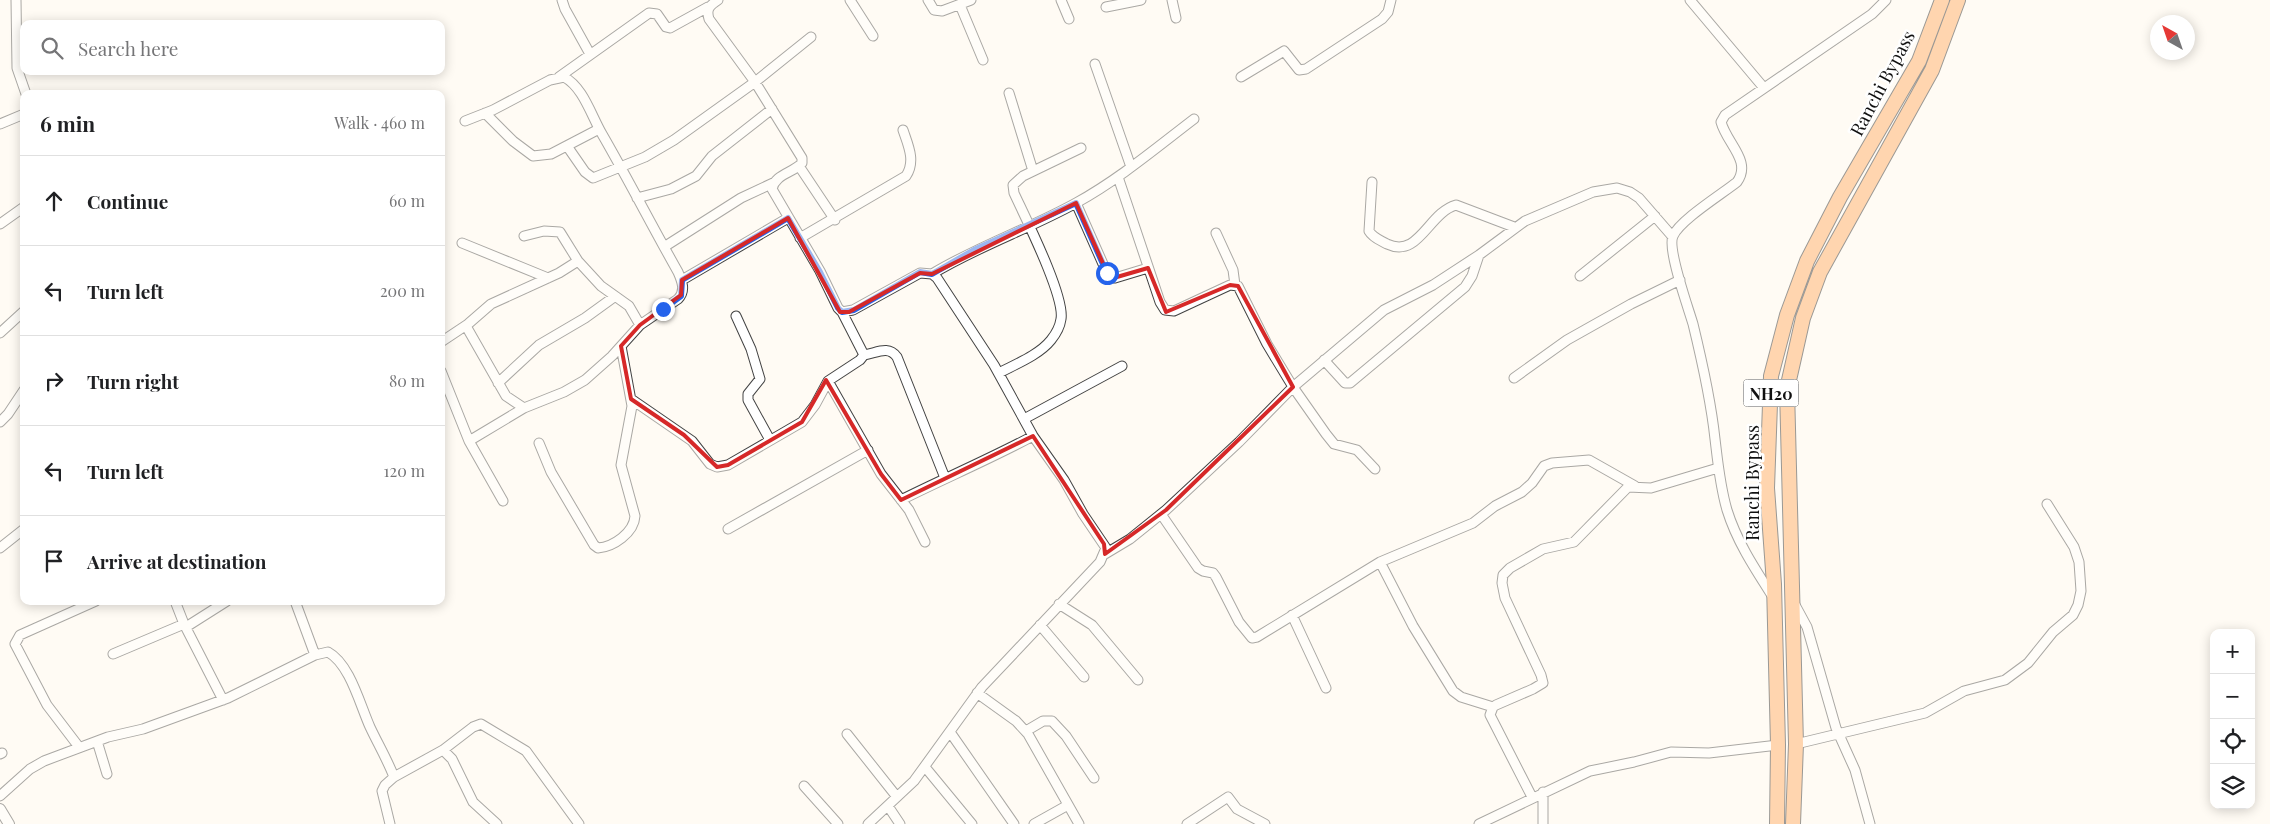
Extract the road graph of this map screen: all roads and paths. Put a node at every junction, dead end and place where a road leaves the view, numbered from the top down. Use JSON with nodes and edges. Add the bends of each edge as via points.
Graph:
{"nodes":[{"id":1,"x":16,"y":0,"type":"edge"},
{"id":2,"x":562,"y":0,"type":"edge"},
{"id":3,"x":718,"y":0,"type":"edge"},
{"id":4,"x":850,"y":0,"type":"edge"},
{"id":5,"x":928,"y":0,"type":"edge"},
{"id":6,"x":972,"y":0,"type":"edge"},
{"id":7,"x":1061,"y":0,"type":"edge"},
{"id":8,"x":1141,"y":0,"type":"edge"},
{"id":9,"x":1172,"y":0,"type":"edge"},
{"id":10,"x":1690,"y":0,"type":"edge"},
{"id":11,"x":1886,"y":0,"type":"edge"},
{"id":12,"x":1942,"y":0,"type":"edge"},
{"id":13,"x":1958,"y":0,"type":"edge"},
{"id":14,"x":1390,"y":1,"type":"edge"},
{"id":15,"x":960,"y":5,"type":"junction"},
{"id":16,"x":1106,"y":7,"type":"dead end"},
{"id":17,"x":708,"y":8,"type":"junction"},
{"id":18,"x":1176,"y":18,"type":"dead end"},
{"id":19,"x":1069,"y":19,"type":"dead end"},
{"id":20,"x":873,"y":36,"type":"dead end"},
{"id":21,"x":811,"y":37,"type":"dead end"},
{"id":22,"x":590,"y":54,"type":"junction"},
{"id":23,"x":983,"y":60,"type":"dead end"},
{"id":24,"x":1095,"y":64,"type":"dead end"},
{"id":25,"x":558,"y":77,"type":"junction"},
{"id":26,"x":1241,"y":77,"type":"dead end"},
{"id":27,"x":755,"y":82,"type":"junction"},
{"id":28,"x":1764,"y":88,"type":"junction"},
{"id":29,"x":25,"y":90,"type":"edge"},
{"id":30,"x":1009,"y":93,"type":"dead end"},
{"id":31,"x":772,"y":109,"type":"junction"},
{"id":32,"x":486,"y":113,"type":"junction"},
{"id":33,"x":20,"y":116,"type":"edge"},
{"id":34,"x":1194,"y":118,"type":"dead end"},
{"id":35,"x":465,"y":121,"type":"dead end"},
{"id":36,"x":0,"y":124,"type":"edge"},
{"id":37,"x":599,"y":129,"type":"junction"},
{"id":38,"x":903,"y":130,"type":"dead end"},
{"id":39,"x":567,"y":146,"type":"junction"},
{"id":40,"x":1081,"y":148,"type":"dead end"},
{"id":41,"x":620,"y":166,"type":"junction"},
{"id":42,"x":799,"y":166,"type":"junction"},
{"id":43,"x":1131,"y":167,"type":"junction"},
{"id":44,"x":1033,"y":171,"type":"junction"},
{"id":45,"x":1118,"y":177,"type":"junction"},
{"id":46,"x":1372,"y":182,"type":"dead end"},
{"id":47,"x":773,"y":184,"type":"junction"},
{"id":48,"x":637,"y":198,"type":"junction"},
{"id":49,"x":1076,"y":203,"type":"junction"},
{"id":50,"x":20,"y":210,"type":"edge"},
{"id":51,"x":1655,"y":216,"type":"junction"},
{"id":52,"x":788,"y":218,"type":"junction"},
{"id":53,"x":835,"y":220,"type":"junction"},
{"id":54,"x":0,"y":224,"type":"edge"},
{"id":55,"x":1029,"y":226,"type":"junction"},
{"id":56,"x":1514,"y":227,"type":"junction"},
{"id":57,"x":1216,"y":233,"type":"dead end"},
{"id":58,"x":524,"y":236,"type":"dead end"},
{"id":59,"x":1672,"y":236,"type":"junction"},
{"id":60,"x":800,"y":238,"type":"junction"},
{"id":61,"x":462,"y":243,"type":"dead end"},
{"id":62,"x":664,"y":247,"type":"junction"},
{"id":63,"x":1479,"y":255,"type":"junction"},
{"id":64,"x":578,"y":261,"type":"junction"},
{"id":65,"x":1148,"y":268,"type":"junction"},
{"id":66,"x":932,"y":274,"type":"junction"},
{"id":67,"x":1580,"y":276,"type":"dead end"},
{"id":68,"x":548,"y":278,"type":"junction"},
{"id":69,"x":682,"y":280,"type":"junction"},
{"id":70,"x":1680,"y":280,"type":"junction"},
{"id":71,"x":1235,"y":285,"type":"junction"},
{"id":72,"x":614,"y":297,"type":"junction"},
{"id":73,"x":842,"y":312,"type":"junction"},
{"id":74,"x":20,"y":315,"type":"edge"},
{"id":75,"x":736,"y":316,"type":"dead end"},
{"id":76,"x":640,"y":325,"type":"junction"},
{"id":77,"x":466,"y":326,"type":"junction"},
{"id":78,"x":0,"y":333,"type":"edge"},
{"id":79,"x":445,"y":339,"type":"edge"},
{"id":80,"x":621,"y":346,"type":"junction"},
{"id":81,"x":864,"y":356,"type":"junction"},
{"id":82,"x":1324,"y":360,"type":"junction"},
{"id":83,"x":1122,"y":366,"type":"dead end"},
{"id":84,"x":999,"y":373,"type":"junction"},
{"id":85,"x":1514,"y":378,"type":"dead end"},
{"id":86,"x":445,"y":381,"type":"edge"},
{"id":87,"x":828,"y":381,"type":"junction"},
{"id":88,"x":498,"y":383,"type":"junction"},
{"id":89,"x":1293,"y":387,"type":"junction"},
{"id":90,"x":20,"y":396,"type":"edge"},
{"id":91,"x":631,"y":400,"type":"junction"},
{"id":92,"x":524,"y":408,"type":"junction"},
{"id":93,"x":1024,"y":420,"type":"junction"},
{"id":94,"x":0,"y":422,"type":"edge"},
{"id":95,"x":1033,"y":436,"type":"junction"},
{"id":96,"x":770,"y":440,"type":"junction"},
{"id":97,"x":469,"y":441,"type":"junction"},
{"id":98,"x":539,"y":443,"type":"dead end"},
{"id":99,"x":868,"y":450,"type":"junction"},
{"id":100,"x":1718,"y":468,"type":"junction"},
{"id":101,"x":1375,"y":469,"type":"dead end"},
{"id":102,"x":945,"y":478,"type":"junction"},
{"id":103,"x":1635,"y":486,"type":"junction"},
{"id":104,"x":901,"y":500,"type":"junction"},
{"id":105,"x":503,"y":501,"type":"dead end"},
{"id":106,"x":2047,"y":504,"type":"dead end"},
{"id":107,"x":1161,"y":514,"type":"junction"},
{"id":108,"x":728,"y":530,"type":"dead end"},
{"id":109,"x":20,"y":532,"type":"edge"},
{"id":110,"x":925,"y":542,"type":"dead end"},
{"id":111,"x":0,"y":548,"type":"edge"},
{"id":112,"x":1105,"y":554,"type":"junction"},
{"id":113,"x":1380,"y":562,"type":"junction"},
{"id":114,"x":1774,"y":600,"type":"junction"},
{"id":115,"x":1793,"y":601,"type":"junction"},
{"id":116,"x":1060,"y":604,"type":"junction"},
{"id":117,"x":87,"y":605,"type":"edge"},
{"id":118,"x":177,"y":605,"type":"edge"},
{"id":119,"x":220,"y":605,"type":"edge"},
{"id":120,"x":296,"y":605,"type":"edge"},
{"id":121,"x":1292,"y":615,"type":"junction"},
{"id":122,"x":1040,"y":625,"type":"junction"},
{"id":123,"x":185,"y":626,"type":"junction"},
{"id":124,"x":113,"y":654,"type":"dead end"},
{"id":125,"x":315,"y":655,"type":"junction"},
{"id":126,"x":1084,"y":677,"type":"dead end"},
{"id":127,"x":1138,"y":680,"type":"dead end"},
{"id":128,"x":1326,"y":688,"type":"dead end"},
{"id":129,"x":977,"y":693,"type":"junction"},
{"id":130,"x":223,"y":700,"type":"junction"},
{"id":131,"x":1493,"y":707,"type":"junction"},
{"id":132,"x":1026,"y":731,"type":"junction"},
{"id":133,"x":950,"y":732,"type":"junction"},
{"id":134,"x":1838,"y":733,"type":"junction"},
{"id":135,"x":847,"y":734,"type":"dead end"},
{"id":136,"x":97,"y":741,"type":"junction"},
{"id":137,"x":1796,"y":744,"type":"junction"},
{"id":138,"x":1778,"y":745,"type":"junction"},
{"id":139,"x":79,"y":747,"type":"junction"},
{"id":140,"x":443,"y":750,"type":"junction"},
{"id":141,"x":925,"y":767,"type":"junction"},
{"id":142,"x":107,"y":774,"type":"dead end"},
{"id":143,"x":394,"y":776,"type":"junction"},
{"id":144,"x":1094,"y":778,"type":"dead end"},
{"id":145,"x":804,"y":786,"type":"dead end"},
{"id":146,"x":1543,"y":792,"type":"junction"},
{"id":147,"x":0,"y":796,"type":"edge"},
{"id":148,"x":1532,"y":797,"type":"junction"},
{"id":149,"x":897,"y":798,"type":"junction"},
{"id":150,"x":1068,"y":805,"type":"junction"},
{"id":151,"x":888,"y":806,"type":"junction"},
{"id":152,"x":0,"y":809,"type":"edge"},
{"id":153,"x":9,"y":824,"type":"edge"},
{"id":154,"x":390,"y":824,"type":"edge"},
{"id":155,"x":497,"y":824,"type":"edge"},
{"id":156,"x":579,"y":824,"type":"edge"},
{"id":157,"x":838,"y":824,"type":"edge"},
{"id":158,"x":868,"y":824,"type":"edge"},
{"id":159,"x":900,"y":824,"type":"edge"},
{"id":160,"x":972,"y":824,"type":"edge"},
{"id":161,"x":1014,"y":824,"type":"edge"},
{"id":162,"x":1034,"y":824,"type":"edge"},
{"id":163,"x":1079,"y":824,"type":"edge"},
{"id":164,"x":1187,"y":824,"type":"edge"},
{"id":165,"x":1265,"y":824,"type":"edge"},
{"id":166,"x":1479,"y":824,"type":"edge"},
{"id":167,"x":1543,"y":824,"type":"edge"},
{"id":168,"x":1777,"y":824,"type":"edge"},
{"id":169,"x":1793,"y":824,"type":"edge"},
{"id":170,"x":1870,"y":824,"type":"edge"}],
"edges":[{"from":1,"to":29,"type":"street","via":[[17,68]]},
{"from":2,"to":22,"type":"street","via":[[564,10]]},
{"from":3,"to":17,"type":"street"},
{"from":4,"to":20,"type":"street"},
{"from":5,"to":15,"type":"street","via":[[937,11]]},
{"from":6,"to":15,"type":"street"},
{"from":7,"to":19,"type":"street"},
{"from":8,"to":16,"type":"street"},
{"from":9,"to":18,"type":"street"},
{"from":10,"to":28,"type":"street"},
{"from":11,"to":28,"type":"street","via":[[1872,14]]},
{"from":12,"to":114,"type":"highway","name":"Ranchi Bypass","number":"NH20","via":[[1919,61],[1840,197],[1807,261],[1787,314],[1771,376],[1767,488]]},
{"from":13,"to":115,"type":"highway","name":"Ranchi Bypass","number":"NH20","via":[[1932,70],[1820,272],[1803,318],[1787,389]]},
{"from":14,"to":26,"type":"street","via":[[1382,19],[1306,69],[1298,70],[1284,51]]},
{"from":15,"to":23,"type":"street"},
{"from":17,"to":22,"type":"street","via":[[670,28],[657,14],[649,13]]},
{"from":17,"to":27,"type":"street","via":[[709,19]]},
{"from":21,"to":27,"type":"street"},
{"from":22,"to":25,"type":"street"},
{"from":24,"to":43,"type":"street"},
{"from":25,"to":32,"type":"street"},
{"from":25,"to":37,"type":"street","via":[[574,84]]},
{"from":27,"to":31,"type":"street"},
{"from":27,"to":41,"type":"street","via":[[663,148]]},
{"from":28,"to":59,"type":"street","via":[[1732,109],[1721,122],[1743,166],[1743,174]]},
{"from":30,"to":44,"type":"street"},
{"from":31,"to":42,"type":"street","via":[[800,152],[802,163]]},
{"from":31,"to":48,"type":"street","via":[[712,156],[696,176],[671,189]]},
{"from":32,"to":35,"type":"street"},
{"from":32,"to":39,"type":"street","via":[[533,156],[552,154]]},
{"from":33,"to":36,"type":"street"},
{"from":34,"to":43,"type":"street"},
{"from":37,"to":39,"type":"street"},
{"from":37,"to":41,"type":"street"},
{"from":38,"to":53,"type":"street","via":[[912,162],[906,176]]},
{"from":39,"to":41,"type":"street","via":[[593,178]]},
{"from":40,"to":44,"type":"street"},
{"from":41,"to":48,"type":"street"},
{"from":42,"to":47,"type":"street"},
{"from":42,"to":53,"type":"street"},
{"from":43,"to":45,"type":"street"},
{"from":44,"to":55,"type":"street","via":[[1013,185]]},
{"from":45,"to":49,"type":"street"},
{"from":45,"to":65,"type":"street"},
{"from":46,"to":56,"type":"street","via":[[1369,231],[1394,247],[1402,248],[1413,243],[1442,212],[1456,205]]},
{"from":47,"to":52,"type":"street","via":[[772,189]]},
{"from":47,"to":62,"type":"street","via":[[734,202]]},
{"from":48,"to":62,"type":"street"},
{"from":49,"to":55,"type":"street"},
{"from":49,"to":65,"type":"street","via":[[1110,277]]},
{"from":50,"to":54,"type":"street"},
{"from":51,"to":56,"type":"street","via":[[1630,192],[1616,188],[1554,207]]},
{"from":51,"to":59,"type":"street"},
{"from":51,"to":67,"type":"street"},
{"from":52,"to":60,"type":"street"},
{"from":52,"to":69,"type":"street"},
{"from":53,"to":60,"type":"street"},
{"from":55,"to":66,"type":"street","via":[[974,250]]},
{"from":55,"to":84,"type":"street","via":[[1059,299],[1061,320],[1052,340],[1043,348]]},
{"from":56,"to":63,"type":"street"},
{"from":57,"to":71,"type":"street","via":[[1233,270]]},
{"from":58,"to":64,"type":"street","via":[[544,231],[560,232]]},
{"from":59,"to":70,"type":"street"},
{"from":60,"to":73,"type":"street"},
{"from":61,"to":68,"type":"street"},
{"from":62,"to":69,"type":"street"},
{"from":63,"to":82,"type":"street","via":[[1433,285],[1384,310]]},
{"from":63,"to":82,"type":"street","via":[[1465,287],[1350,382],[1341,380]]},
{"from":64,"to":68,"type":"street"},
{"from":64,"to":72,"type":"street"},
{"from":65,"to":71,"type":"street","via":[[1160,302],[1169,311]]},
{"from":66,"to":73,"type":"street","via":[[920,272],[854,310]]},
{"from":66,"to":84,"type":"street","via":[[942,284]]},
{"from":68,"to":77,"type":"street","via":[[492,304]]},
{"from":69,"to":76,"type":"street","via":[[681,296]]},
{"from":70,"to":85,"type":"street","via":[[1567,340]]},
{"from":70,"to":100,"type":"street","via":[[1705,381]]},
{"from":71,"to":89,"type":"street"},
{"from":72,"to":76,"type":"street","via":[[629,306]]},
{"from":72,"to":88,"type":"street","via":[[539,345]]},
{"from":73,"to":81,"type":"street"},
{"from":74,"to":78,"type":"street"},
{"from":75,"to":96,"type":"street","via":[[760,379],[748,394],[748,400]]},
{"from":76,"to":80,"type":"street"},
{"from":77,"to":79,"type":"street"},
{"from":77,"to":88,"type":"street"},
{"from":80,"to":91,"type":"street"},
{"from":80,"to":92,"type":"street","via":[[585,380]]},
{"from":81,"to":87,"type":"street"},
{"from":81,"to":102,"type":"street","via":[[887,350],[897,357]]},
{"from":82,"to":89,"type":"street"},
{"from":83,"to":93,"type":"street"},
{"from":84,"to":93,"type":"street"},
{"from":86,"to":97,"type":"street"},
{"from":87,"to":96,"type":"street","via":[[802,422]]},
{"from":87,"to":99,"type":"street"},
{"from":88,"to":92,"type":"street","via":[[506,396]]},
{"from":89,"to":101,"type":"street","via":[[1334,444],[1357,450]]},
{"from":89,"to":107,"type":"street"},
{"from":90,"to":94,"type":"street"},
{"from":91,"to":96,"type":"street","via":[[688,438],[710,464],[717,467],[728,465]]},
{"from":91,"to":98,"type":"street","via":[[621,465],[633,506],[634,522],[622,537],[610,545],[598,548],[594,545],[551,472]]},
{"from":92,"to":97,"type":"street"},
{"from":93,"to":95,"type":"street"},
{"from":95,"to":102,"type":"street","via":[[991,459]]},
{"from":95,"to":112,"type":"street","via":[[1104,544]]},
{"from":97,"to":105,"type":"street"},
{"from":99,"to":104,"type":"street"},
{"from":99,"to":108,"type":"street"},
{"from":100,"to":103,"type":"street","via":[[1651,488]]},
{"from":100,"to":114,"type":"street","via":[[1738,538]]},
{"from":102,"to":104,"type":"street"},
{"from":103,"to":113,"type":"street","via":[[1589,460],[1552,462],[1544,466],[1522,492],[1495,506],[1473,523]]},
{"from":103,"to":131,"type":"street","via":[[1622,491],[1574,542],[1543,549],[1503,575],[1505,598],[1542,683]]},
{"from":104,"to":110,"type":"street"},
{"from":106,"to":134,"type":"street","via":[[2074,547],[2079,562],[2081,590],[2073,615],[2053,632],[2028,663],[2006,680],[1964,691],[1924,713]]},
{"from":107,"to":112,"type":"street"},
{"from":107,"to":121,"type":"street","via":[[1198,568],[1216,576],[1239,622],[1252,638]]},
{"from":109,"to":111,"type":"street"},
{"from":112,"to":116,"type":"street"},
{"from":113,"to":121,"type":"street"},
{"from":113,"to":131,"type":"street","via":[[1413,626],[1453,691],[1461,697]]},
{"from":114,"to":138,"type":"highway","name":"Ranchi Bypass","number":"NH20"},
{"from":115,"to":134,"type":"street","via":[[1807,627]]},
{"from":115,"to":137,"type":"highway","name":"Ranchi Bypass","number":"NH20"},
{"from":116,"to":122,"type":"street"},
{"from":116,"to":127,"type":"street","via":[[1092,625]]},
{"from":117,"to":139,"type":"street","via":[[20,635],[15,644],[46,705]]},
{"from":118,"to":123,"type":"street"},
{"from":119,"to":123,"type":"street"},
{"from":120,"to":125,"type":"street"},
{"from":121,"to":128,"type":"street"},
{"from":122,"to":126,"type":"street"},
{"from":122,"to":129,"type":"street"},
{"from":123,"to":124,"type":"street"},
{"from":123,"to":130,"type":"street"},
{"from":125,"to":130,"type":"street"},
{"from":125,"to":143,"type":"street","via":[[328,652],[339,661],[356,690]]},
{"from":129,"to":132,"type":"street"},
{"from":129,"to":133,"type":"street"},
{"from":130,"to":136,"type":"street","via":[[143,729]]},
{"from":131,"to":148,"type":"street","via":[[1490,715]]},
{"from":132,"to":144,"type":"street","via":[[1043,721],[1052,721]]},
{"from":132,"to":150,"type":"street"},
{"from":133,"to":141,"type":"street"},
{"from":133,"to":161,"type":"street"},
{"from":134,"to":137,"type":"street"},
{"from":134,"to":170,"type":"street","via":[[1855,770]]},
{"from":135,"to":149,"type":"street"},
{"from":136,"to":139,"type":"street"},
{"from":136,"to":142,"type":"street"},
{"from":137,"to":169,"type":"highway","name":"Ranchi Bypass","number":"NH20"},
{"from":138,"to":146,"type":"street","via":[[1709,753],[1662,754],[1590,771]]},
{"from":138,"to":168,"type":"highway","name":"Ranchi Bypass","number":"NH20"},
{"from":139,"to":147,"type":"street","via":[[37,764]]},
{"from":140,"to":143,"type":"street"},
{"from":140,"to":155,"type":"street","via":[[452,759],[473,802]]},
{"from":140,"to":156,"type":"street","via":[[473,727],[485,726],[526,751]]},
{"from":141,"to":149,"type":"street"},
{"from":141,"to":160,"type":"street"},
{"from":143,"to":154,"type":"street","via":[[382,792]]},
{"from":145,"to":157,"type":"street"},
{"from":146,"to":148,"type":"street"},
{"from":146,"to":167,"type":"street"},
{"from":148,"to":166,"type":"street"},
{"from":149,"to":151,"type":"street"},
{"from":150,"to":162,"type":"street"},
{"from":150,"to":163,"type":"street"},
{"from":151,"to":158,"type":"street"},
{"from":151,"to":159,"type":"street"},
{"from":152,"to":153,"type":"street"},
{"from":164,"to":165,"type":"street","via":[[1228,797],[1237,809]]}]}
